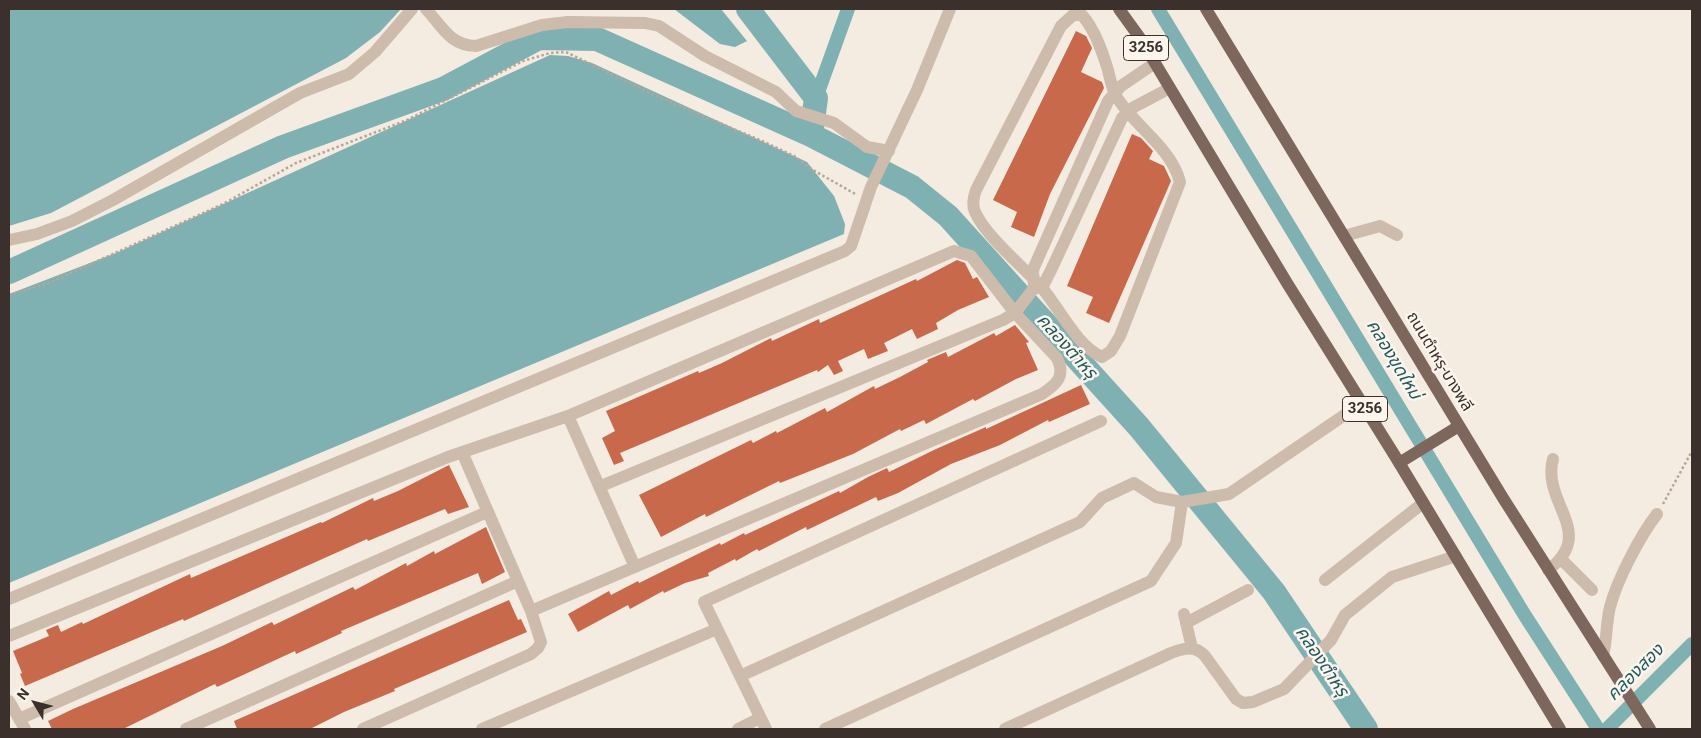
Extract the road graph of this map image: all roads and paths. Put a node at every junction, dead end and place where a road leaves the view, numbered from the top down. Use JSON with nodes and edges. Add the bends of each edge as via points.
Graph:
{"nodes":[{"id":1,"x":412,"y":9,"type":"edge"},
{"id":2,"x":426,"y":9,"type":"edge"},
{"id":3,"x":950,"y":9,"type":"edge"},
{"id":4,"x":1119,"y":9,"type":"edge"},
{"id":5,"x":1206,"y":9,"type":"edge"},
{"id":6,"x":1155,"y":62,"type":"junction"},
{"id":7,"x":1170,"y":88,"type":"junction"},
{"id":8,"x":1114,"y":94,"type":"junction"},
{"id":9,"x":1126,"y":112,"type":"junction"},
{"id":10,"x":889,"y":152,"type":"junction"},
{"id":11,"x":867,"y":201,"type":"junction"},
{"id":12,"x":1398,"y":235,"type":"dead end"},
{"id":13,"x":1344,"y":236,"type":"junction"},
{"id":14,"x":9,"y":240,"type":"edge"},
{"id":15,"x":1035,"y":287,"type":"junction"},
{"id":16,"x":9,"y":295,"type":"edge"},
{"id":17,"x":1018,"y":309,"type":"junction"},
{"id":18,"x":1362,"y":403,"type":"junction"},
{"id":19,"x":568,"y":416,"type":"junction"},
{"id":20,"x":1101,"y":422,"type":"dead end"},
{"id":21,"x":1459,"y":426,"type":"junction"},
{"id":22,"x":1692,"y":451,"type":"edge"},
{"id":23,"x":462,"y":452,"type":"junction"},
{"id":24,"x":1553,"y":459,"type":"dead end"},
{"id":25,"x":1399,"y":463,"type":"junction"},
{"id":26,"x":601,"y":486,"type":"junction"},
{"id":27,"x":1182,"y":502,"type":"junction"},
{"id":28,"x":1423,"y":503,"type":"junction"},
{"id":29,"x":488,"y":512,"type":"junction"},
{"id":30,"x":1657,"y":514,"type":"joint"},
{"id":31,"x":1456,"y":556,"type":"junction"},
{"id":32,"x":1562,"y":560,"type":"junction"},
{"id":33,"x":635,"y":568,"type":"junction"},
{"id":34,"x":1548,"y":570,"type":"junction"},
{"id":35,"x":1325,"y":580,"type":"dead end"},
{"id":36,"x":518,"y":581,"type":"junction"},
{"id":37,"x":1248,"y":590,"type":"dead end"},
{"id":38,"x":1592,"y":590,"type":"dead end"},
{"id":39,"x":9,"y":599,"type":"edge"},
{"id":40,"x":531,"y":611,"type":"junction"},
{"id":41,"x":717,"y":629,"type":"junction"},
{"id":42,"x":9,"y":636,"type":"edge"},
{"id":43,"x":1192,"y":648,"type":"junction"},
{"id":44,"x":1603,"y":656,"type":"junction"},
{"id":45,"x":740,"y":676,"type":"junction"},
{"id":46,"x":9,"y":701,"type":"edge"},
{"id":47,"x":22,"y":724,"type":"edge"},
{"id":48,"x":509,"y":724,"type":"edge"},
{"id":49,"x":763,"y":724,"type":"edge"},
{"id":50,"x":186,"y":729,"type":"edge"},
{"id":51,"x":364,"y":729,"type":"edge"},
{"id":52,"x":482,"y":729,"type":"edge"},
{"id":53,"x":738,"y":729,"type":"edge"},
{"id":54,"x":825,"y":729,"type":"edge"},
{"id":55,"x":1005,"y":729,"type":"edge"},
{"id":56,"x":1560,"y":729,"type":"edge"},
{"id":57,"x":1650,"y":729,"type":"edge"}],
"edges":[{"from":1,"to":14,"type":"street","via":[[374,52],[349,74],[300,93],[72,221]]},
{"from":2,"to":10,"type":"street","via":[[446,34],[465,46],[476,46],[542,25],[568,22],[660,26],[705,56],[776,92],[796,111],[834,123],[867,147]]},
{"from":3,"to":10,"type":"street"},
{"from":4,"to":6,"type":"main road","number":"3256"},
{"from":5,"to":13,"type":"main road","name":"ถนนตำหรุ-บางพลี"},
{"from":6,"to":7,"type":"main road","number":"3256"},
{"from":6,"to":8,"type":"street"},
{"from":7,"to":9,"type":"street"},
{"from":7,"to":18,"type":"main road","number":"3256"},
{"from":8,"to":9,"type":"street"},
{"from":8,"to":15,"type":"street","via":[[1035,264]]},
{"from":8,"to":15,"type":"street","via":[[1104,56],[1090,24],[1082,15],[1073,15],[1062,26],[973,200],[983,225]]},
{"from":9,"to":15,"type":"street"},
{"from":9,"to":15,"type":"street","via":[[1174,164],[1180,182],[1120,336],[1111,351],[1102,357],[1094,354]]},
{"from":10,"to":11,"type":"street"},
{"from":11,"to":16,"type":"path","via":[[778,149],[566,52],[550,53],[523,61],[407,120],[296,163],[223,204],[49,283]]},
{"from":11,"to":39,"type":"street","via":[[851,246],[845,251]]},
{"from":12,"to":13,"type":"street","via":[[1380,226]]},
{"from":13,"to":21,"type":"main road","name":"ถนนตำหรุ-บางพลี"},
{"from":15,"to":17,"type":"street"},
{"from":17,"to":19,"type":"street","via":[[971,256],[954,251]]},
{"from":17,"to":26,"type":"street","via":[[1004,320]]},
{"from":17,"to":33,"type":"street","via":[[1057,358],[1061,374],[1058,383],[1042,394]]},
{"from":18,"to":25,"type":"main road","number":"3256"},
{"from":18,"to":27,"type":"street","via":[[1229,494]]},
{"from":19,"to":23,"type":"street"},
{"from":19,"to":26,"type":"street"},
{"from":20,"to":41,"type":"street","via":[[704,602]]},
{"from":21,"to":25,"type":"main road"},
{"from":21,"to":34,"type":"main road","name":"ถนนตำหรุ-บางพลี"},
{"from":22,"to":30,"type":"path"},
{"from":23,"to":29,"type":"street"},
{"from":23,"to":42,"type":"street"},
{"from":24,"to":32,"type":"street","via":[[1550,480],[1568,527],[1569,543]]},
{"from":25,"to":28,"type":"main road","number":"3256"},
{"from":26,"to":33,"type":"street"},
{"from":27,"to":45,"type":"street","via":[[1156,497],[1134,483],[1102,498],[1080,522]]},
{"from":27,"to":54,"type":"street","via":[[1176,543],[1151,581]]},
{"from":28,"to":31,"type":"main road","number":"3256"},
{"from":28,"to":35,"type":"street"},
{"from":29,"to":36,"type":"street"},
{"from":29,"to":47,"type":"street"},
{"from":30,"to":44,"type":"street","via":[[1647,527],[1616,590]]},
{"from":31,"to":43,"type":"street","via":[[1392,577],[1344,615],[1326,646],[1284,689],[1253,702],[1244,703],[1236,698],[1205,656]]},
{"from":31,"to":56,"type":"main road","number":"3256"},
{"from":32,"to":34,"type":"street"},
{"from":32,"to":38,"type":"street"},
{"from":33,"to":40,"type":"street"},
{"from":34,"to":44,"type":"main road","name":"ถนนตำหรุ-บางพลี"},
{"from":36,"to":40,"type":"street"},
{"from":36,"to":50,"type":"street"},
{"from":37,"to":43,"type":"street","via":[[1185,618]]},
{"from":40,"to":51,"type":"street","via":[[541,642],[531,654]]},
{"from":41,"to":45,"type":"street"},
{"from":41,"to":48,"type":"street"},
{"from":43,"to":55,"type":"street","via":[[1171,653]]},
{"from":44,"to":57,"type":"main road","name":"ถนนตำหรุ-บางพลี"},
{"from":45,"to":49,"type":"street"},
{"from":46,"to":47,"type":"street"},
{"from":48,"to":52,"type":"street"},
{"from":49,"to":53,"type":"street"}]}
